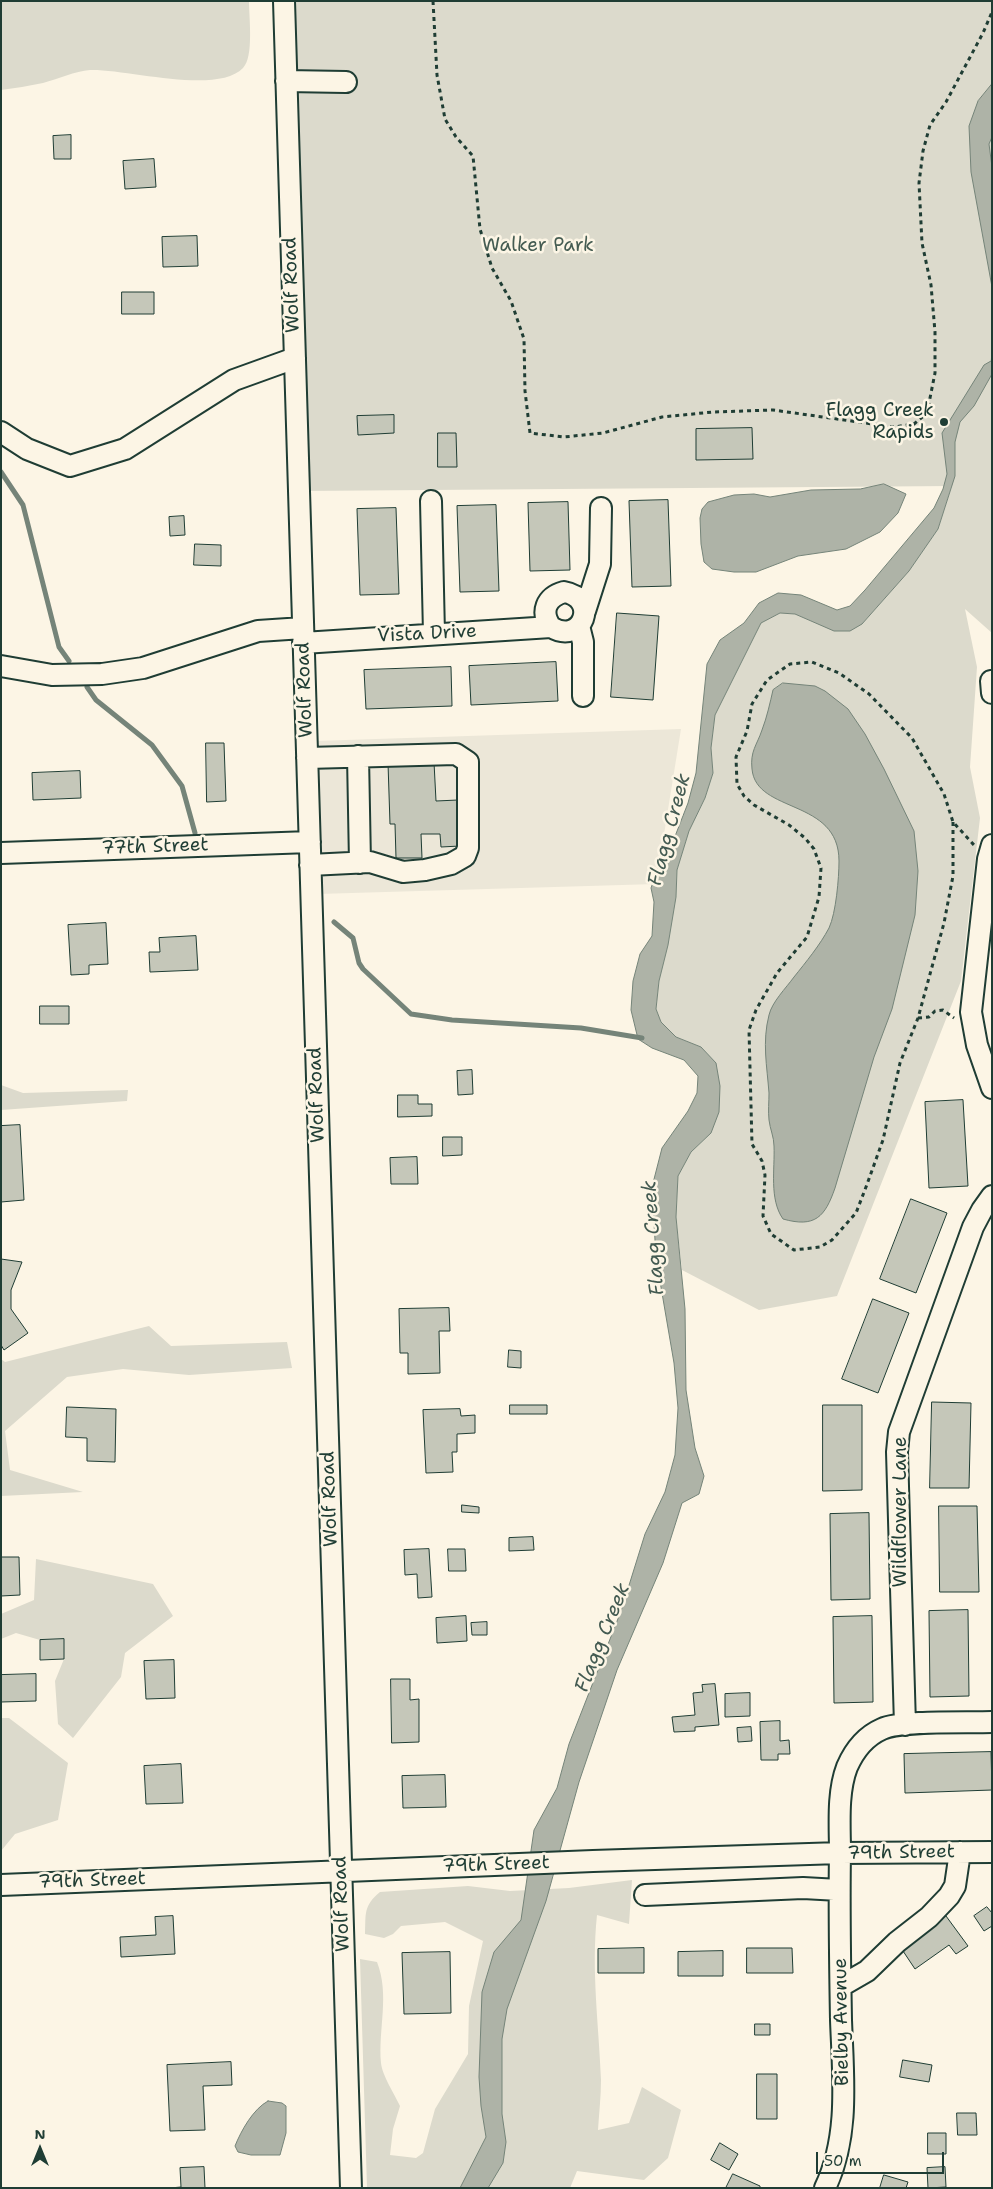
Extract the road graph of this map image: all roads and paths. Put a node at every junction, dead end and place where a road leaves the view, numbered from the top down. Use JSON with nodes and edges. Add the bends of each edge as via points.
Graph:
{"nodes":[{"id":1,"x":284,"y":1,"type":"edge"},
{"id":2,"x":433,"y":1,"type":"edge"},
{"id":3,"x":992,"y":12,"type":"edge"},
{"id":4,"x":286,"y":81,"type":"junction"},
{"id":5,"x":346,"y":82,"type":"dead end"},
{"id":6,"x":295,"y":358,"type":"junction"},
{"id":7,"x":1,"y":432,"type":"edge"},
{"id":8,"x":431,"y":501,"type":"dead end"},
{"id":9,"x":601,"y":508,"type":"dead end"},
{"id":10,"x":582,"y":618,"type":"junction"},
{"id":11,"x":551,"y":627,"type":"junction"},
{"id":12,"x":434,"y":634,"type":"junction"},
{"id":13,"x":303,"y":636,"type":"junction"},
{"id":14,"x":1,"y":666,"type":"edge"},
{"id":15,"x":991,"y":681,"type":"edge"},
{"id":16,"x":992,"y":693,"type":"edge"},
{"id":17,"x":583,"y":696,"type":"dead end"},
{"id":18,"x":358,"y":756,"type":"junction"},
{"id":19,"x":307,"y":758,"type":"junction"},
{"id":20,"x":953,"y":822,"type":"junction"},
{"id":21,"x":310,"y":842,"type":"junction"},
{"id":22,"x":990,"y":852,"type":"edge"},
{"id":23,"x":1,"y":853,"type":"edge"},
{"id":24,"x":360,"y":863,"type":"junction"},
{"id":25,"x":310,"y":865,"type":"junction"},
{"id":26,"x":918,"y":1018,"type":"junction"},
{"id":27,"x":974,"y":1029,"type":"junction"},
{"id":28,"x":992,"y":1088,"type":"edge"},
{"id":29,"x":992,"y":1196,"type":"edge"},
{"id":30,"x":992,"y":1722,"type":"edge"},
{"id":31,"x":905,"y":1725,"type":"junction"},
{"id":32,"x":960,"y":1852,"type":"junction"},
{"id":33,"x":992,"y":1852,"type":"edge"},
{"id":34,"x":840,"y":1853,"type":"junction"},
{"id":35,"x":341,"y":1871,"type":"junction"},
{"id":36,"x":1,"y":1885,"type":"edge"},
{"id":37,"x":839,"y":1890,"type":"junction"},
{"id":38,"x":644,"y":1895,"type":"dead end"},
{"id":39,"x":841,"y":1986,"type":"junction"},
{"id":40,"x":351,"y":2188,"type":"edge"},
{"id":41,"x":825,"y":2188,"type":"edge"}],
"edges":[{"from":1,"to":4,"type":"street","name":"Wolf Road"},
{"from":2,"to":3,"type":"path","via":[[437,75],[445,119],[473,156],[480,230],[492,268],[511,301],[524,338],[530,433],[564,437],[602,433],[662,417],[713,412],[773,410],[894,427],[914,424],[927,413],[935,373],[935,332],[931,285],[922,243],[919,183],[923,151],[930,126],[946,102]]},
{"from":4,"to":5,"type":"street"},
{"from":4,"to":6,"type":"street","name":"Wolf Road"},
{"from":6,"to":7,"type":"street","via":[[234,380],[125,449],[70,466],[27,449]]},
{"from":6,"to":13,"type":"street","name":"Wolf Road"},
{"from":8,"to":12,"type":"street"},
{"from":9,"to":10,"type":"street","via":[[600,564]]},
{"from":10,"to":11,"type":"street","name":"Vista Drive","via":[[573,630],[566,632]]},
{"from":10,"to":11,"type":"street","via":[[583,603],[578,597],[564,592],[556,594],[546,605],[545,613]]},
{"from":10,"to":17,"type":"street"},
{"from":11,"to":12,"type":"street","name":"Vista Drive"},
{"from":12,"to":13,"type":"street","name":"Vista Drive"},
{"from":13,"to":14,"type":"street","name":"Vista Drive","via":[[258,631],[143,668],[102,674],[52,675]]},
{"from":13,"to":19,"type":"street","name":"Wolf Road"},
{"from":15,"to":16,"type":"street"},
{"from":18,"to":19,"type":"street"},
{"from":18,"to":24,"type":"street"},
{"from":18,"to":24,"type":"street","via":[[456,754],[468,762],[466,856],[451,864],[403,872],[370,862]]},
{"from":19,"to":21,"type":"street","name":"Wolf Road"},
{"from":20,"to":22,"type":"path"},
{"from":20,"to":26,"type":"path","via":[[952,876],[944,923]]},
{"from":20,"to":26,"type":"path","via":[[944,794],[912,738],[869,694],[839,672],[812,662],[790,664],[767,680],[752,704],[747,732],[736,757],[737,784],[754,805],[805,838],[822,868],[819,898],[808,937],[777,973],[756,1010],[749,1030],[752,1144],[765,1174],[763,1216],[771,1234],[794,1250],[820,1247],[832,1240],[856,1213],[883,1140],[900,1063]]},
{"from":21,"to":23,"type":"street","name":"77th Street"},
{"from":21,"to":25,"type":"street","name":"Wolf Road"},
{"from":22,"to":27,"type":"street","via":[[971,1012]]},
{"from":24,"to":25,"type":"street"},
{"from":25,"to":35,"type":"street","name":"Wolf Road"},
{"from":26,"to":27,"type":"path","via":[[943,1010]]},
{"from":27,"to":28,"type":"street","via":[[976,1045]]},
{"from":29,"to":31,"type":"street","name":"Wildflower Lane","via":[[973,1227],[899,1432]]},
{"from":30,"to":31,"type":"street","name":"Bielby Avenue"},
{"from":31,"to":34,"type":"street","name":"Bielby Avenue","via":[[883,1728],[866,1739],[847,1768],[843,1785]]},
{"from":32,"to":33,"type":"street","name":"79th Street"},
{"from":32,"to":34,"type":"street","name":"79th Street"},
{"from":32,"to":39,"type":"street","via":[[955,1886],[949,1896],[867,1971]]},
{"from":34,"to":35,"type":"street","name":"79th Street"},
{"from":34,"to":37,"type":"street","name":"Bielby Avenue"},
{"from":35,"to":36,"type":"street","name":"79th Street"},
{"from":35,"to":40,"type":"street","name":"Wolf Road"},
{"from":37,"to":38,"type":"street","via":[[803,1888]]},
{"from":37,"to":39,"type":"street","name":"Bielby Avenue"},
{"from":39,"to":41,"type":"street","name":"Bielby Avenue","via":[[844,2118]]}]}
